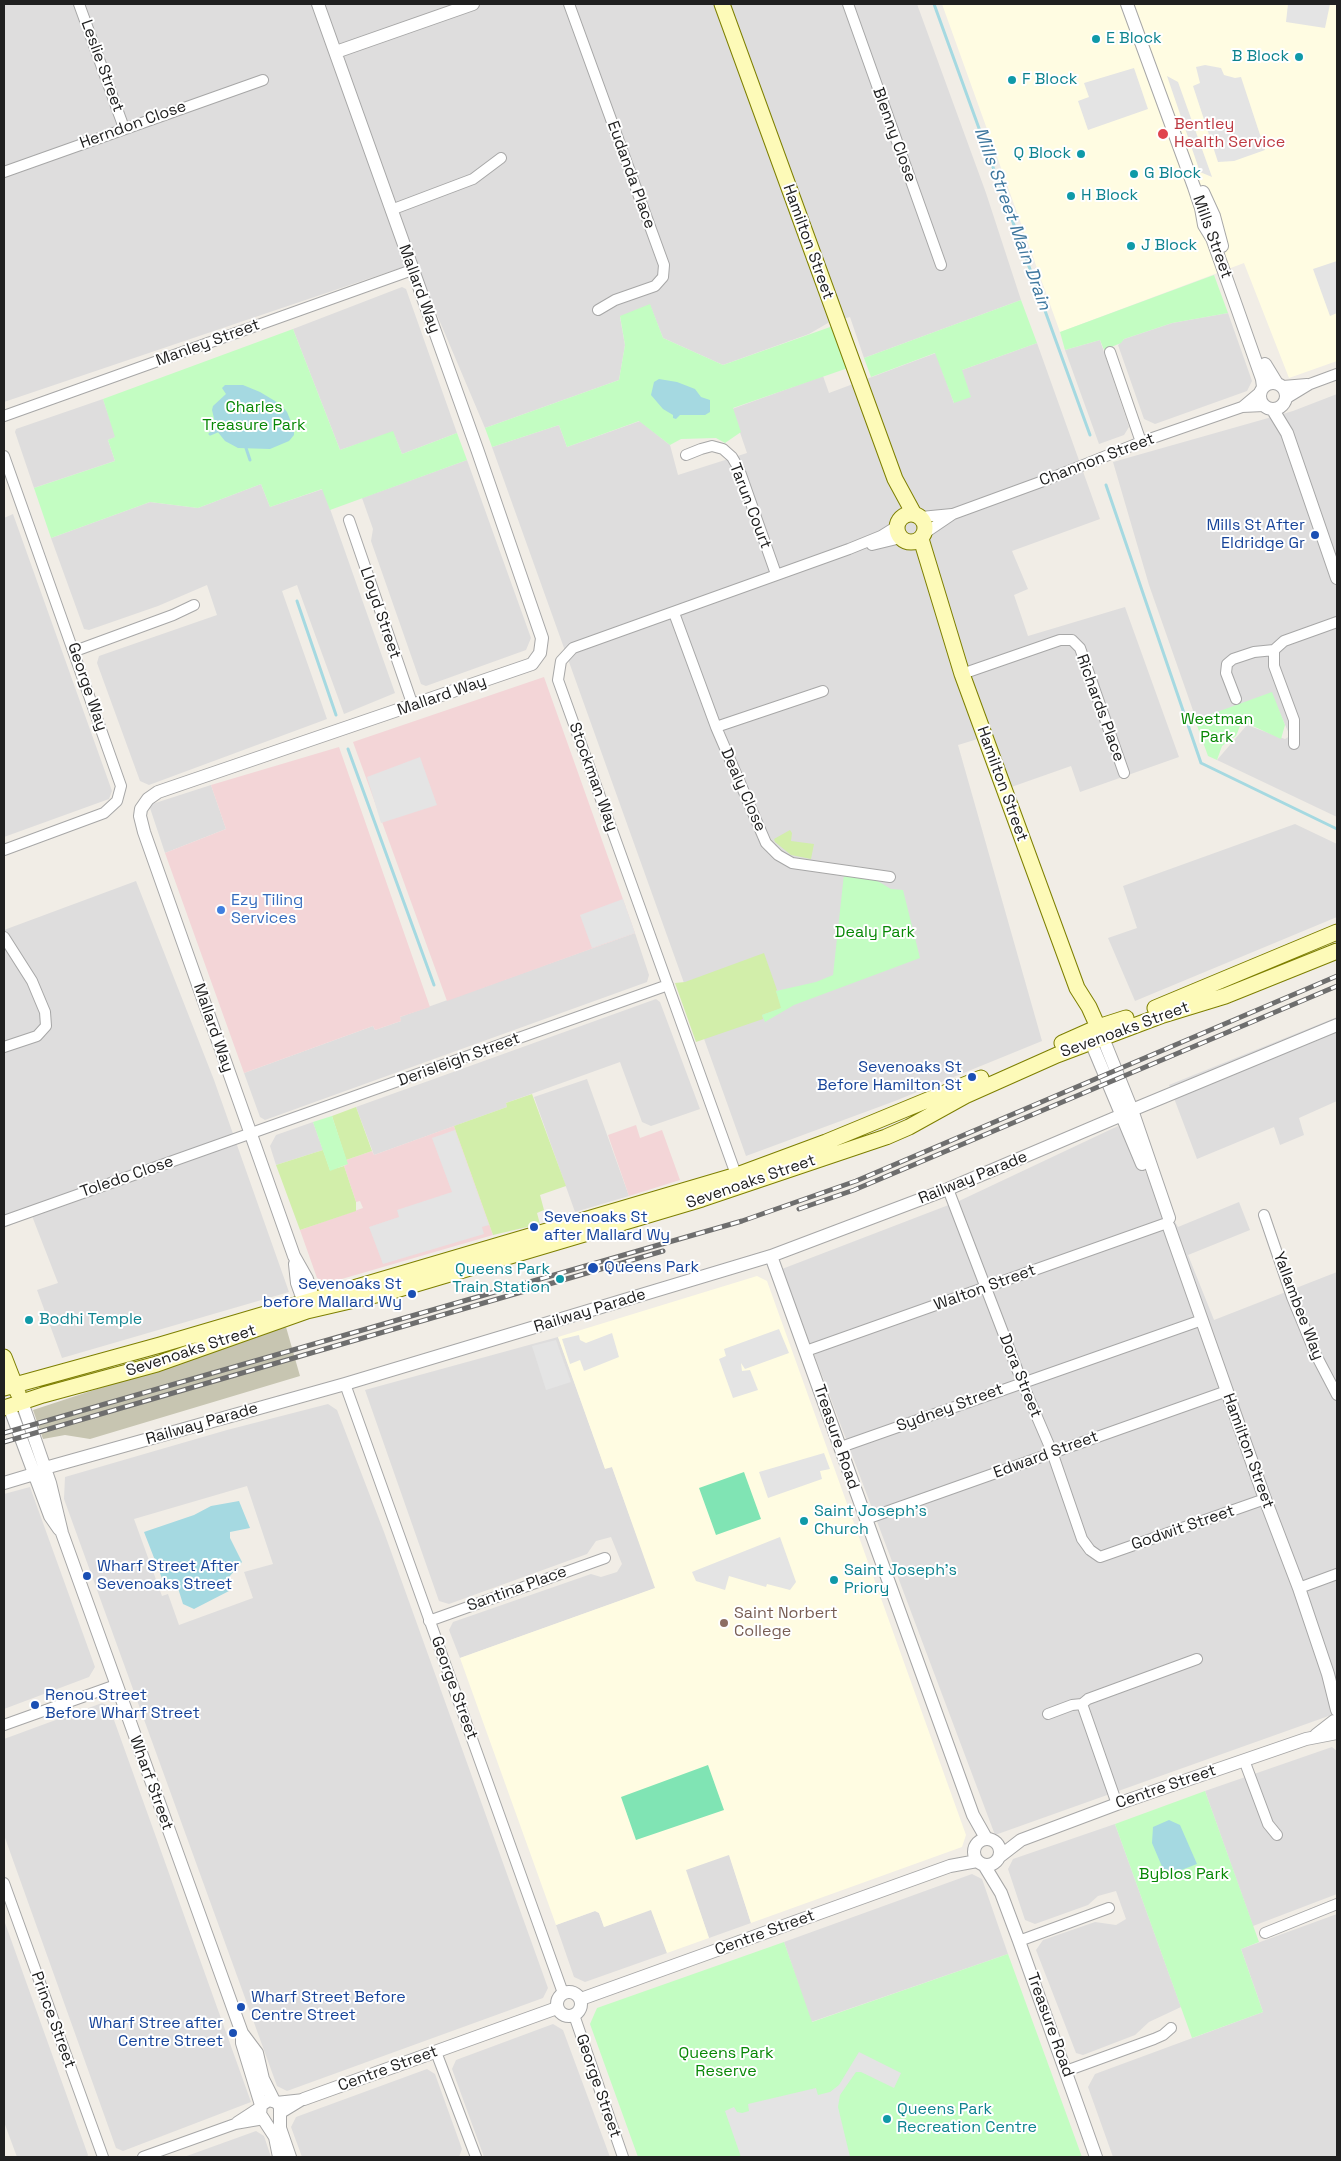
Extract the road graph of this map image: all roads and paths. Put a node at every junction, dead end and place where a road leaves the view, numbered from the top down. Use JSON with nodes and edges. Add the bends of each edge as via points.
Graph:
{"nodes":[{"id":1,"x":79,"y":4,"type":"edge"},
{"id":2,"x":318,"y":4,"type":"edge"},
{"id":3,"x":473,"y":4,"type":"edge"},
{"id":4,"x":569,"y":4,"type":"edge"},
{"id":5,"x":722,"y":4,"type":"edge"},
{"id":6,"x":848,"y":4,"type":"edge"},
{"id":7,"x":1127,"y":4,"type":"edge"},
{"id":8,"x":1136,"y":4,"type":"edge"},
{"id":9,"x":336,"y":52,"type":"junction"},
{"id":10,"x":263,"y":80,"type":"dead end"},
{"id":11,"x":124,"y":128,"type":"junction"},
{"id":12,"x":501,"y":158,"type":"dead end"},
{"id":13,"x":4,"y":172,"type":"edge"},
{"id":14,"x":391,"y":210,"type":"junction"},
{"id":15,"x":941,"y":265,"type":"dead end"},
{"id":16,"x":412,"y":270,"type":"junction"},
{"id":17,"x":598,"y":310,"type":"dead end"},
{"id":18,"x":1110,"y":352,"type":"dead end"},
{"id":19,"x":1337,"y":374,"type":"edge"},
{"id":20,"x":1274,"y":396,"type":"junction"},
{"id":21,"x":1242,"y":407,"type":"junction"},
{"id":22,"x":4,"y":416,"type":"edge"},
{"id":23,"x":1141,"y":442,"type":"junction"},
{"id":24,"x":686,"y":455,"type":"dead end"},
{"id":25,"x":4,"y":456,"type":"edge"},
{"id":26,"x":953,"y":514,"type":"junction"},
{"id":27,"x":349,"y":520,"type":"dead end"},
{"id":28,"x":911,"y":528,"type":"junction"},
{"id":29,"x":776,"y":574,"type":"junction"},
{"id":30,"x":1337,"y":578,"type":"edge"},
{"id":31,"x":194,"y":605,"type":"dead end"},
{"id":32,"x":674,"y":613,"type":"junction"},
{"id":33,"x":1337,"y":622,"type":"edge"},
{"id":34,"x":1274,"y":650,"type":"junction"},
{"id":35,"x":75,"y":651,"type":"junction"},
{"id":36,"x":962,"y":674,"type":"junction"},
{"id":37,"x":822,"y":691,"type":"dead end"},
{"id":38,"x":1236,"y":700,"type":"dead end"},
{"id":39,"x":413,"y":706,"type":"junction"},
{"id":40,"x":716,"y":728,"type":"junction"},
{"id":41,"x":1294,"y":744,"type":"dead end"},
{"id":42,"x":1124,"y":773,"type":"dead end"},
{"id":43,"x":4,"y":850,"type":"edge"},
{"id":44,"x":890,"y":877,"type":"dead end"},
{"id":45,"x":1337,"y":932,"type":"edge"},
{"id":46,"x":4,"y":937,"type":"edge"},
{"id":47,"x":1337,"y":951,"type":"edge"},
{"id":48,"x":668,"y":985,"type":"junction"},
{"id":49,"x":1337,"y":1024,"type":"edge"},
{"id":50,"x":1095,"y":1034,"type":"junction"},
{"id":51,"x":4,"y":1047,"type":"edge"},
{"id":52,"x":1127,"y":1113,"type":"junction"},
{"id":53,"x":251,"y":1134,"type":"junction"},
{"id":54,"x":738,"y":1180,"type":"junction"},
{"id":55,"x":948,"y":1189,"type":"junction"},
{"id":56,"x":1264,"y":1216,"type":"dead end"},
{"id":57,"x":4,"y":1221,"type":"edge"},
{"id":58,"x":1167,"y":1222,"type":"junction"},
{"id":59,"x":771,"y":1256,"type":"junction"},
{"id":60,"x":985,"y":1288,"type":"junction"},
{"id":61,"x":310,"y":1305,"type":"junction"},
{"id":62,"x":1202,"y":1320,"type":"junction"},
{"id":63,"x":806,"y":1351,"type":"junction"},
{"id":64,"x":4,"y":1357,"type":"edge"},
{"id":65,"x":1022,"y":1382,"type":"junction"},
{"id":66,"x":345,"y":1384,"type":"junction"},
{"id":67,"x":1227,"y":1391,"type":"junction"},
{"id":68,"x":1337,"y":1395,"type":"edge"},
{"id":69,"x":9,"y":1397,"type":"edge"},
{"id":70,"x":841,"y":1447,"type":"junction"},
{"id":71,"x":1052,"y":1452,"type":"junction"},
{"id":72,"x":40,"y":1471,"type":"junction"},
{"id":73,"x":4,"y":1483,"type":"edge"},
{"id":74,"x":1266,"y":1499,"type":"junction"},
{"id":75,"x":866,"y":1519,"type":"junction"},
{"id":76,"x":1100,"y":1557,"type":"joint"},
{"id":77,"x":605,"y":1558,"type":"dead end"},
{"id":78,"x":1337,"y":1574,"type":"edge"},
{"id":79,"x":1299,"y":1588,"type":"junction"},
{"id":80,"x":429,"y":1621,"type":"junction"},
{"id":81,"x":1197,"y":1659,"type":"dead end"},
{"id":82,"x":1328,"y":1674,"type":"junction"},
{"id":83,"x":116,"y":1685,"type":"junction"},
{"id":84,"x":1337,"y":1693,"type":"edge"},
{"id":85,"x":1082,"y":1704,"type":"junction"},
{"id":86,"x":1048,"y":1714,"type":"dead end"},
{"id":87,"x":1337,"y":1722,"type":"edge"},
{"id":88,"x":4,"y":1725,"type":"edge"},
{"id":89,"x":1244,"y":1760,"type":"junction"},
{"id":90,"x":1117,"y":1804,"type":"junction"},
{"id":91,"x":1277,"y":1835,"type":"dead end"},
{"id":92,"x":986,"y":1852,"type":"junction"},
{"id":93,"x":4,"y":1883,"type":"edge"},
{"id":94,"x":1337,"y":1904,"type":"edge"},
{"id":95,"x":1108,"y":1908,"type":"dead end"},
{"id":96,"x":1265,"y":1933,"type":"dead end"},
{"id":97,"x":1019,"y":1941,"type":"junction"},
{"id":98,"x":563,"y":1993,"type":"junction"},
{"id":99,"x":580,"y":2000,"type":"junction"},
{"id":100,"x":557,"y":2008,"type":"junction"},
{"id":101,"x":574,"y":2015,"type":"junction"},
{"id":102,"x":1171,"y":2028,"type":"dead end"},
{"id":103,"x":242,"y":2033,"type":"junction"},
{"id":104,"x":436,"y":2052,"type":"junction"},
{"id":105,"x":1066,"y":2071,"type":"junction"},
{"id":106,"x":304,"y":2099,"type":"joint"},
{"id":107,"x":277,"y":2108,"type":"junction"},
{"id":108,"x":263,"y":2113,"type":"junction"},
{"id":109,"x":103,"y":2157,"type":"edge"},
{"id":110,"x":143,"y":2157,"type":"edge"},
{"id":111,"x":279,"y":2157,"type":"edge"},
{"id":112,"x":290,"y":2157,"type":"edge"},
{"id":113,"x":476,"y":2157,"type":"edge"},
{"id":114,"x":623,"y":2157,"type":"edge"},
{"id":115,"x":1096,"y":2157,"type":"edge"}],
"edges":[{"from":1,"to":11,"type":"street","name":"Leslie Street"},
{"from":2,"to":9,"type":"street","name":"Mallard Way"},
{"from":3,"to":9,"type":"street"},
{"from":4,"to":17,"type":"street","name":"Eudanda Place","via":[[664,265],[663,277],[656,286],[615,300]]},
{"from":5,"to":28,"type":"main road","name":"Hamilton Street","via":[[895,479],[897,506]]},
{"from":6,"to":15,"type":"street","name":"Blenny Close"},
{"from":7,"to":20,"type":"street","name":"Mills Street","via":[[1204,225],[1212,238],[1262,379]]},
{"from":8,"to":20,"type":"street","name":"Mills Street","via":[[1214,216],[1270,376]]},
{"from":9,"to":14,"type":"street","name":"Mallard Way"},
{"from":10,"to":11,"type":"street","name":"Herndon Close"},
{"from":11,"to":13,"type":"street","name":"Herndon Close"},
{"from":12,"to":14,"type":"street","via":[[473,180]]},
{"from":14,"to":16,"type":"street","name":"Mallard Way"},
{"from":16,"to":22,"type":"street","name":"Manley Street"},
{"from":16,"to":39,"type":"street","name":"Mallard Way","via":[[542,638],[540,653],[532,664]]},
{"from":18,"to":23,"type":"street"},
{"from":19,"to":20,"type":"street","name":"Channon Street"},
{"from":20,"to":21,"type":"street","name":"Channon Street"},
{"from":20,"to":21,"type":"street","name":"Channon Street"},
{"from":20,"to":30,"type":"street","name":"Mills Street"},
{"from":21,"to":23,"type":"street","name":"Channon Street"},
{"from":23,"to":26,"type":"street","name":"Channon Street"},
{"from":24,"to":29,"type":"street","name":"Tarun Court","via":[[712,446],[732,456]]},
{"from":25,"to":35,"type":"street","name":"George Way"},
{"from":26,"to":28,"type":"street","name":"Channon Street"},
{"from":26,"to":28,"type":"street","name":"Channon Street"},
{"from":27,"to":39,"type":"street","name":"Lloyd Street"},
{"from":28,"to":29,"type":"street","name":"Stockman Way"},
{"from":28,"to":36,"type":"main road","name":"Hamilton Street","via":[[932,578]]},
{"from":29,"to":32,"type":"street","name":"Stockman Way"},
{"from":31,"to":35,"type":"street"},
{"from":32,"to":40,"type":"street","name":"Dealy Close"},
{"from":32,"to":48,"type":"street","name":"Stockman Way","via":[[573,648],[560,661],[558,680]]},
{"from":33,"to":34,"type":"street","via":[[1284,641]]},
{"from":34,"to":38,"type":"street","via":[[1254,652],[1227,664],[1226,673]]},
{"from":34,"to":41,"type":"street","via":[[1274,666],[1294,720]]},
{"from":35,"to":43,"type":"street","name":"George Way","via":[[120,780],[120,796],[104,812]]},
{"from":36,"to":42,"type":"street","name":"Richards Place","via":[[1060,640],[1072,640],[1080,648]]},
{"from":36,"to":50,"type":"main road","name":"Hamilton Street"},
{"from":37,"to":40,"type":"street"},
{"from":39,"to":53,"type":"street","name":"Mallard Way","via":[[158,792],[141,809],[144,832]]},
{"from":40,"to":44,"type":"street","name":"Dealy Close","via":[[766,843],[778,855],[792,863]]},
{"from":45,"to":50,"type":"main road","name":"Sevenoaks Street"},
{"from":46,"to":51,"type":"street","via":[[32,981],[45,1012],[46,1026],[37,1036]]},
{"from":47,"to":50,"type":"main road","name":"Sevenoaks Street","via":[[1225,996]]},
{"from":48,"to":53,"type":"street","name":"Derisleigh Street"},
{"from":48,"to":54,"type":"street","name":"Stockman Way"},
{"from":49,"to":52,"type":"street","name":"Railway Parade"},
{"from":50,"to":52,"type":"street","name":"Hamilton Street"},
{"from":50,"to":54,"type":"main road","name":"Sevenoaks Street","via":[[886,1137]]},
{"from":52,"to":55,"type":"street","name":"Railway Parade"},
{"from":52,"to":58,"type":"street","name":"Hamilton Street"},
{"from":53,"to":57,"type":"street","name":"Toledo Close"},
{"from":53,"to":61,"type":"street","name":"Mallard Way","via":[[294,1256],[297,1283]]},
{"from":54,"to":61,"type":"main road","name":"Sevenoaks Street","via":[[702,1200],[389,1292]]},
{"from":55,"to":59,"type":"street","name":"Railway Parade"},
{"from":55,"to":60,"type":"street","name":"Dora Street"},
{"from":56,"to":68,"type":"street","name":"Yallambee Way","via":[[1292,1297]]},
{"from":58,"to":60,"type":"street","name":"Walton Street"},
{"from":58,"to":62,"type":"street","name":"Hamilton Street"},
{"from":59,"to":63,"type":"street","name":"Treasure Road"},
{"from":59,"to":66,"type":"street","name":"Railway Parade"},
{"from":60,"to":63,"type":"street","name":"Walton Street"},
{"from":60,"to":65,"type":"street","name":"Dora Street"},
{"from":61,"to":69,"type":"main road","name":"Sevenoaks Street","via":[[184,1355]]},
{"from":62,"to":65,"type":"street","name":"Sydney Street"},
{"from":62,"to":67,"type":"street","name":"Hamilton Street"},
{"from":63,"to":70,"type":"street","name":"Treasure Road"},
{"from":64,"to":69,"type":"main road","name":"Wharf Street"},
{"from":65,"to":70,"type":"street","name":"Sydney Street"},
{"from":65,"to":71,"type":"street","name":"Dora Street"},
{"from":66,"to":72,"type":"street","name":"Railway Parade"},
{"from":66,"to":80,"type":"street","name":"George Street"},
{"from":67,"to":71,"type":"street","name":"Edward Street"},
{"from":67,"to":74,"type":"street","name":"Hamilton Street"},
{"from":69,"to":72,"type":"street","name":"Wharf Street"},
{"from":70,"to":75,"type":"street","name":"Treasure Road"},
{"from":71,"to":75,"type":"street","name":"Edward Street"},
{"from":71,"to":76,"type":"street","name":"Dora Street","via":[[1082,1539]]},
{"from":72,"to":73,"type":"street","name":"Railway Parade"},
{"from":72,"to":83,"type":"street","name":"Wharf Street"},
{"from":74,"to":76,"type":"street","name":"Godwit Street"},
{"from":74,"to":79,"type":"street","name":"Hamilton Street"},
{"from":75,"to":92,"type":"street","name":"Treasure Road"},
{"from":77,"to":80,"type":"street","name":"Santina Place"},
{"from":78,"to":79,"type":"street"},
{"from":79,"to":82,"type":"street","name":"Hamilton Street"},
{"from":80,"to":98,"type":"street","name":"George Street"},
{"from":81,"to":85,"type":"street"},
{"from":82,"to":84,"type":"street","name":"Hamilton Street"},
{"from":82,"to":87,"type":"street","name":"Hamilton Street"},
{"from":83,"to":88,"type":"street"},
{"from":83,"to":103,"type":"street","name":"Wharf Street"},
{"from":85,"to":86,"type":"street"},
{"from":85,"to":90,"type":"street"},
{"from":87,"to":89,"type":"street","name":"Centre Street","via":[[1312,1738]]},
{"from":89,"to":90,"type":"street","name":"Centre Street"},
{"from":89,"to":91,"type":"street","via":[[1268,1824]]},
{"from":90,"to":92,"type":"street","name":"Centre Street"},
{"from":92,"to":97,"type":"street","name":"Treasure Road"},
{"from":92,"to":99,"type":"street","name":"Centre Street"},
{"from":93,"to":109,"type":"street","name":"Prince Street"},
{"from":94,"to":96,"type":"street"},
{"from":95,"to":97,"type":"street"},
{"from":97,"to":105,"type":"street","name":"Treasure Road"},
{"from":98,"to":99,"type":"street","via":[[573,1992]]},
{"from":98,"to":100,"type":"street"},
{"from":99,"to":101,"type":"street","via":[[581,2007]]},
{"from":100,"to":101,"type":"street","via":[[566,2016]]},
{"from":100,"to":104,"type":"street","name":"Centre Street"},
{"from":101,"to":114,"type":"street","name":"George Street"},
{"from":102,"to":105,"type":"street","via":[[1154,2039]]},
{"from":103,"to":107,"type":"street","name":"Wharf Street","via":[[257,2053],[263,2079]]},
{"from":103,"to":108,"type":"street","name":"Wharf Street","via":[[242,2043]]},
{"from":104,"to":106,"type":"street","name":"Centre Street"},
{"from":104,"to":113,"type":"street"},
{"from":105,"to":115,"type":"street","name":"Treasure Road"},
{"from":106,"to":107,"type":"street","name":"Centre Street"},
{"from":107,"to":108,"type":"street","via":[[266,2101]]},
{"from":107,"to":108,"type":"street","via":[[273,2121]]},
{"from":107,"to":112,"type":"street","name":"Wharf Street"},
{"from":108,"to":110,"type":"street"},
{"from":108,"to":111,"type":"street","name":"Wharf Street","via":[[275,2137]]}]}
